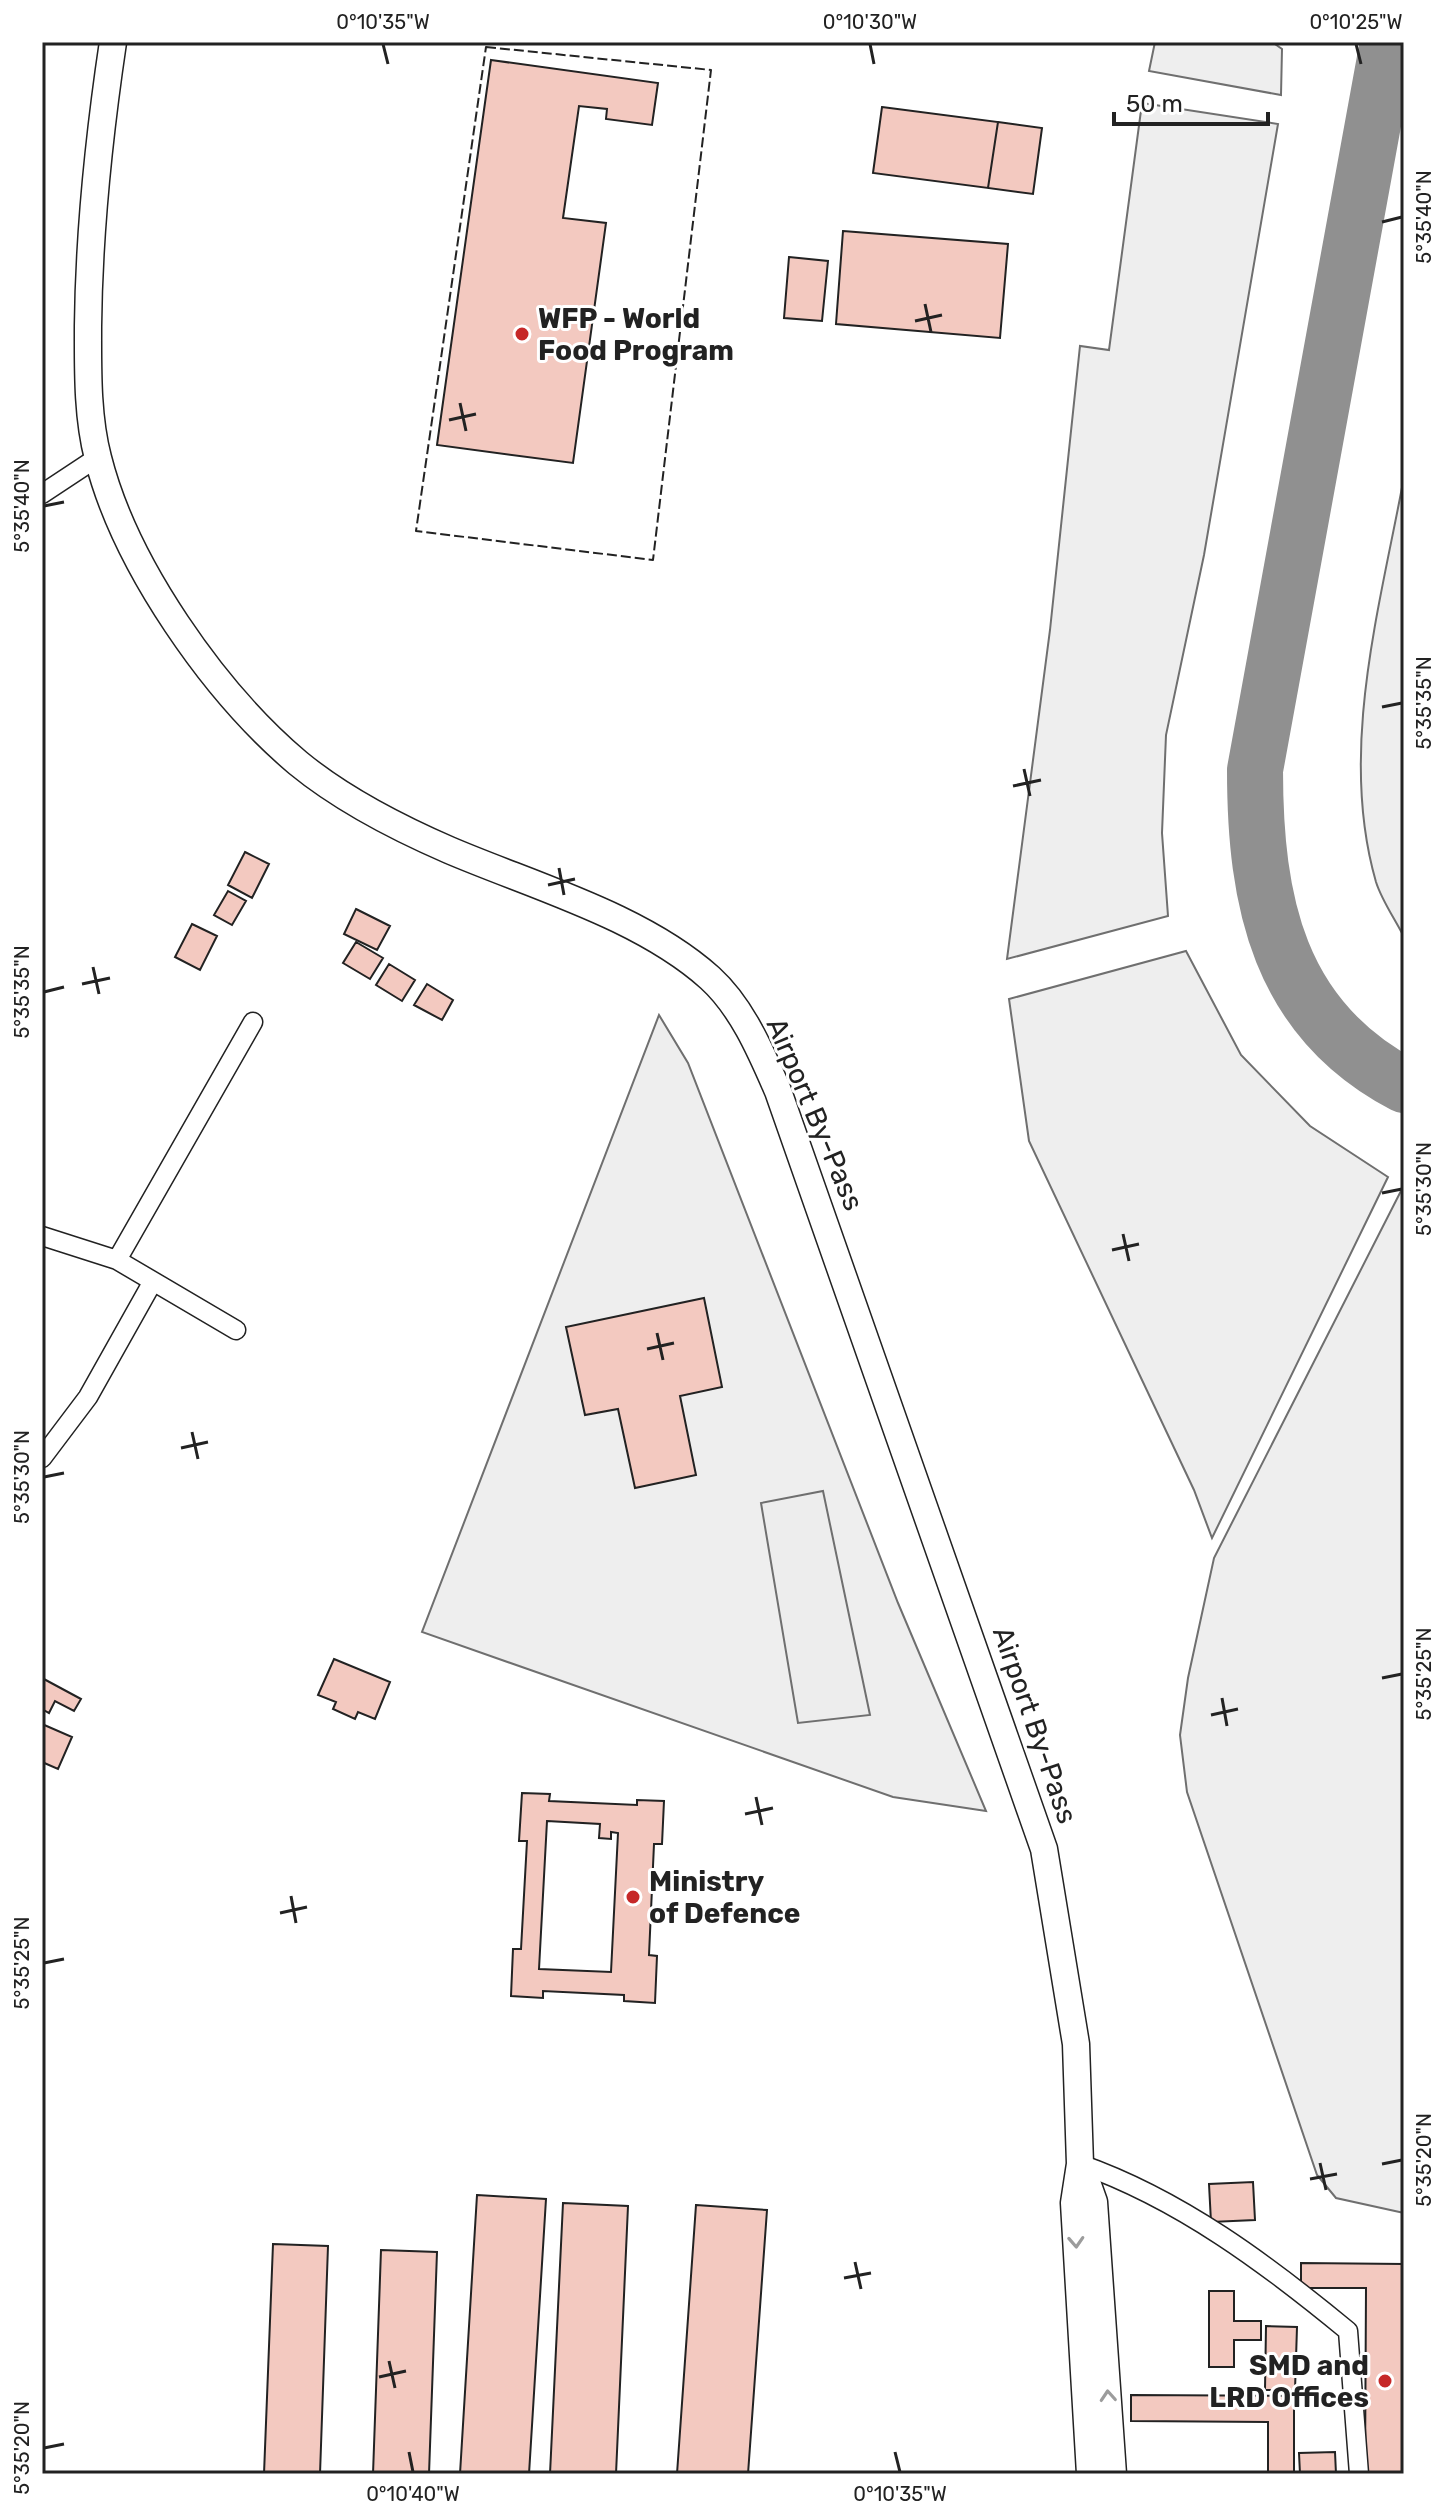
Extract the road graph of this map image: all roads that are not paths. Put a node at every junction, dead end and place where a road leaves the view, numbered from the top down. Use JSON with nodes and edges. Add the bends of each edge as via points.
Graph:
{"nodes":[{"id":1,"x":113,"y":42,"type":"edge"},
{"id":2,"x":98,"y":457,"type":"junction"},
{"id":3,"x":42,"y":494,"type":"edge"},
{"id":4,"x":253,"y":1022,"type":"dead end"},
{"id":5,"x":42,"y":1236,"type":"edge"},
{"id":6,"x":117,"y":1260,"type":"junction"},
{"id":7,"x":152,"y":1283,"type":"junction"},
{"id":8,"x":236,"y":1330,"type":"dead end"},
{"id":9,"x":42,"y":1458,"type":"edge"},
{"id":10,"x":1080,"y":2164,"type":"junction"},
{"id":11,"x":1090,"y":2474,"type":"edge"},
{"id":12,"x":1113,"y":2474,"type":"edge"},
{"id":13,"x":1359,"y":2474,"type":"edge"}],
"edges":[{"from":1,"to":2,"type":"main road","name":"Airport By-Pass","via":[[89,256],[88,359]]},
{"from":2,"to":3,"type":"street"},
{"from":2,"to":10,"type":"main road","name":"Airport By-Pass","via":[[127,533],[167,606],[235,698],[298,762],[368,810],[444,848],[622,922],[677,953],[712,980],[761,1051],[839,1256],[1044,1849],[1076,2044]]},
{"from":4,"to":6,"type":"street"},
{"from":5,"to":6,"type":"street"},
{"from":6,"to":7,"type":"street"},
{"from":7,"to":8,"type":"street"},
{"from":7,"to":9,"type":"street","via":[[88,1397]]},
{"from":10,"to":11,"type":"main road","name":"Airport By-Pass","one_way":true,"via":[[1074,2203]]},
{"from":12,"to":10,"type":"main road","name":"Airport By-Pass","one_way":true,"via":[[1094,2202]]},
{"from":10,"to":13,"type":"street","via":[[1168,2202],[1297,2288],[1348,2331]]}]}
